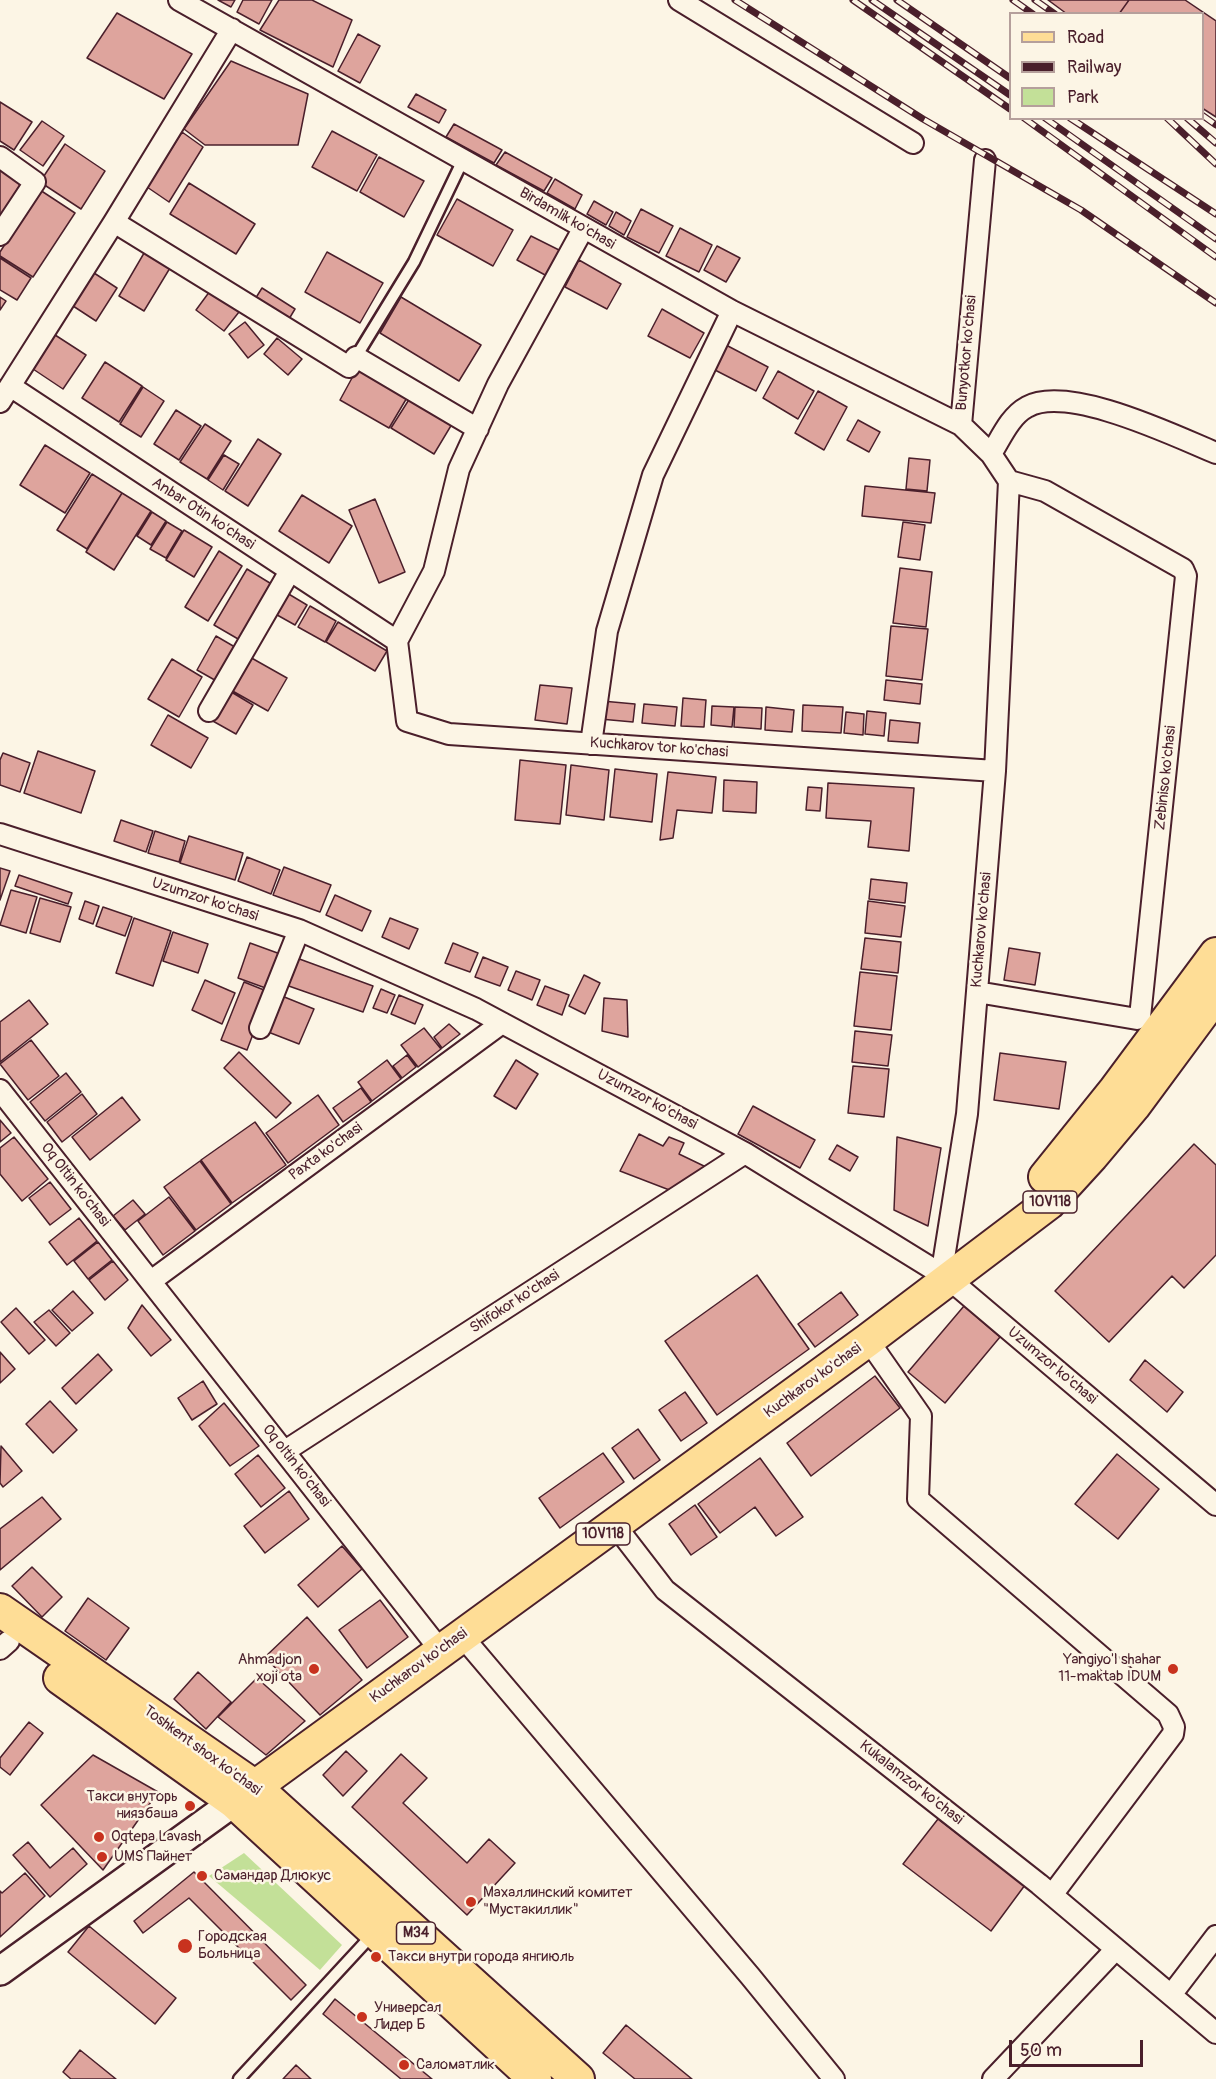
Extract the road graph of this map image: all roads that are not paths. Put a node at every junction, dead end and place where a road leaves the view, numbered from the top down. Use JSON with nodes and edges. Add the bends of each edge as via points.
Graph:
{"nodes":[{"id":1,"x":679,"y":0,"type":"edge"},
{"id":2,"x":190,"y":2,"type":"edge"},
{"id":3,"x":231,"y":29,"type":"junction"},
{"id":4,"x":913,"y":143,"type":"dead end"},
{"id":5,"x":0,"y":157,"type":"edge"},
{"id":6,"x":463,"y":160,"type":"junction"},
{"id":7,"x":985,"y":160,"type":"dead end"},
{"id":8,"x":114,"y":222,"type":"junction"},
{"id":9,"x":583,"y":229,"type":"junction"},
{"id":10,"x":0,"y":236,"type":"edge"},
{"id":11,"x":732,"y":311,"type":"junction"},
{"id":12,"x":356,"y":357,"type":"junction"},
{"id":13,"x":5,"y":394,"type":"edge"},
{"id":14,"x":961,"y":425,"type":"junction"},
{"id":15,"x":478,"y":429,"type":"junction"},
{"id":16,"x":1216,"y":453,"type":"edge"},
{"id":17,"x":991,"y":454,"type":"junction"},
{"id":18,"x":1009,"y":481,"type":"junction"},
{"id":19,"x":290,"y":571,"type":"junction"},
{"id":20,"x":397,"y":641,"type":"junction"},
{"id":21,"x":209,"y":711,"type":"dead end"},
{"id":22,"x":591,"y":744,"type":"junction"},
{"id":23,"x":995,"y":771,"type":"junction"},
{"id":24,"x":0,"y":834,"type":"edge"},
{"id":25,"x":299,"y":930,"type":"junction"},
{"id":26,"x":1216,"y":954,"type":"edge"},
{"id":27,"x":976,"y":992,"type":"junction"},
{"id":28,"x":1216,"y":995,"type":"edge"},
{"id":29,"x":502,"y":1023,"type":"junction"},
{"id":30,"x":260,"y":1028,"type":"dead end"},
{"id":31,"x":0,"y":1090,"type":"edge"},
{"id":32,"x":1125,"y":1098,"type":"junction"},
{"id":33,"x":745,"y":1153,"type":"junction"},
{"id":34,"x":949,"y":1279,"type":"junction"},
{"id":35,"x":151,"y":1281,"type":"junction"},
{"id":36,"x":868,"y":1340,"type":"junction"},
{"id":37,"x":285,"y":1451,"type":"junction"},
{"id":38,"x":1216,"y":1505,"type":"edge"},
{"id":39,"x":615,"y":1525,"type":"junction"},
{"id":40,"x":0,"y":1610,"type":"edge"},
{"id":41,"x":3,"y":1642,"type":"edge"},
{"id":42,"x":451,"y":1643,"type":"junction"},
{"id":43,"x":244,"y":1794,"type":"junction"},
{"id":44,"x":1052,"y":1895,"type":"junction"},
{"id":45,"x":375,"y":1931,"type":"junction"},
{"id":46,"x":1216,"y":1936,"type":"edge"},
{"id":47,"x":1116,"y":1949,"type":"junction"},
{"id":48,"x":0,"y":1971,"type":"edge"},
{"id":49,"x":1171,"y":1995,"type":"junction"},
{"id":50,"x":1216,"y":2032,"type":"edge"},
{"id":51,"x":239,"y":2079,"type":"edge"},
{"id":52,"x":535,"y":2079,"type":"edge"},
{"id":53,"x":578,"y":2079,"type":"edge"},
{"id":54,"x":834,"y":2079,"type":"edge"},
{"id":55,"x":993,"y":2079,"type":"edge"}],
"edges":[{"from":1,"to":4,"type":"street"},
{"from":2,"to":3,"type":"street","name":"Birdamlik ko'chasi"},
{"from":3,"to":6,"type":"street","name":"Birdamlik ko'chasi"},
{"from":3,"to":8,"type":"street"},
{"from":5,"to":10,"type":"street","via":[[35,182]]},
{"from":6,"to":9,"type":"street","name":"Birdamlik ko'chasi"},
{"from":6,"to":12,"type":"lane","via":[[414,262]]},
{"from":7,"to":14,"type":"street","name":"Bunyotkor ko'chasi"},
{"from":8,"to":12,"type":"street","via":[[349,366]]},
{"from":8,"to":13,"type":"street"},
{"from":9,"to":11,"type":"street","name":"Birdamlik ko'chasi"},
{"from":9,"to":15,"type":"street","via":[[498,384]]},
{"from":11,"to":14,"type":"street","name":"Birdamlik ko'chasi"},
{"from":11,"to":22,"type":"street","via":[[653,475],[607,631]]},
{"from":12,"to":15,"type":"street"},
{"from":13,"to":19,"type":"street","name":"Anbar Otin ko'chasi"},
{"from":14,"to":17,"type":"street","name":"Bunyotkor ko'chasi"},
{"from":15,"to":20,"type":"street","via":[[459,469],[434,571]]},
{"from":16,"to":17,"type":"street","via":[[1131,417],[1052,400],[1028,406],[1014,418]]},
{"from":17,"to":18,"type":"street"},
{"from":18,"to":23,"type":"street","name":"Kuchkarov ko'chasi"},
{"from":18,"to":27,"type":"street","name":"Zebiniso ko'chasi","via":[[1045,491],[1183,569],[1186,576],[1140,1017]]},
{"from":19,"to":20,"type":"street","name":"Anbar Otin ko'chasi"},
{"from":19,"to":21,"type":"street"},
{"from":20,"to":22,"type":"street","name":"Kuchkarov tor ko'chasi","via":[[407,721],[449,734]]},
{"from":22,"to":23,"type":"street","name":"Kuchkarov tor ko'chasi"},
{"from":23,"to":27,"type":"street","name":"Kuchkarov ko'chasi"},
{"from":24,"to":25,"type":"street","name":"Uzumzor ko'chasi"},
{"from":25,"to":29,"type":"street","name":"Uzumzor ko'chasi"},
{"from":25,"to":30,"type":"street"},
{"from":26,"to":32,"type":"main road","number":"10V118"},
{"from":27,"to":34,"type":"street","name":"Kuchkarov ko'chasi","via":[[967,1114],[944,1257]]},
{"from":28,"to":32,"type":"main road","number":"10V118"},
{"from":29,"to":33,"type":"street","name":"Uzumzor ko'chasi"},
{"from":29,"to":35,"type":"street","name":"Paxta ko'chasi"},
{"from":31,"to":35,"type":"street","name":"Oq Oltin ko'chasi"},
{"from":32,"to":34,"type":"main road","number":"10V118","via":[[1069,1149]]},
{"from":33,"to":34,"type":"street","name":"Uzumzor ko'chasi"},
{"from":33,"to":37,"type":"street","name":"Shifokor ko'chasi"},
{"from":34,"to":36,"type":"main road","name":"Kuchkarov ko'chasi","number":"10V118"},
{"from":34,"to":38,"type":"street","name":"Uzumzor ko'chasi"},
{"from":35,"to":37,"type":"street","name":"Oq oltin ko'chasi"},
{"from":36,"to":39,"type":"main road","name":"Kuchkarov ko'chasi","number":"10V118"},
{"from":36,"to":44,"type":"street","via":[[921,1416],[918,1499],[1168,1714],[1174,1726],[1173,1734]]},
{"from":37,"to":42,"type":"street","name":"Oq oltin ko'chasi"},
{"from":39,"to":42,"type":"main road","name":"Kuchkarov ko'chasi","number":"10V118"},
{"from":39,"to":44,"type":"street","name":"Kukalamzor ko'chasi","via":[[665,1590]]},
{"from":40,"to":43,"type":"main road","name":"Toshkent shox ko'chasi","number":"M34"},
{"from":41,"to":43,"type":"main road","name":"Toshkent shox ko'chasi","number":"M34"},
{"from":42,"to":43,"type":"main road","name":"Kuchkarov ko'chasi","number":"10V118"},
{"from":42,"to":54,"type":"street","via":[[750,1976]]},
{"from":43,"to":45,"type":"main road","name":"Toshkent shox ko'chasi","number":"M34"},
{"from":43,"to":48,"type":"main road","name":"Kuchkarov ko'chasi"},
{"from":43,"to":53,"type":"main road","name":"Toshkent shox ko'chasi","number":"M34"},
{"from":44,"to":47,"type":"street","name":"Kukalamzor ko'chasi"},
{"from":45,"to":51,"type":"lane"},
{"from":45,"to":52,"type":"main road","name":"Toshkent shox ko'chasi","number":"M34"},
{"from":46,"to":49,"type":"street"},
{"from":47,"to":49,"type":"street","name":"Kukalamzor ko'chasi"},
{"from":47,"to":55,"type":"street"},
{"from":49,"to":50,"type":"street","name":"Kukalamzor ko'chasi"}]}
